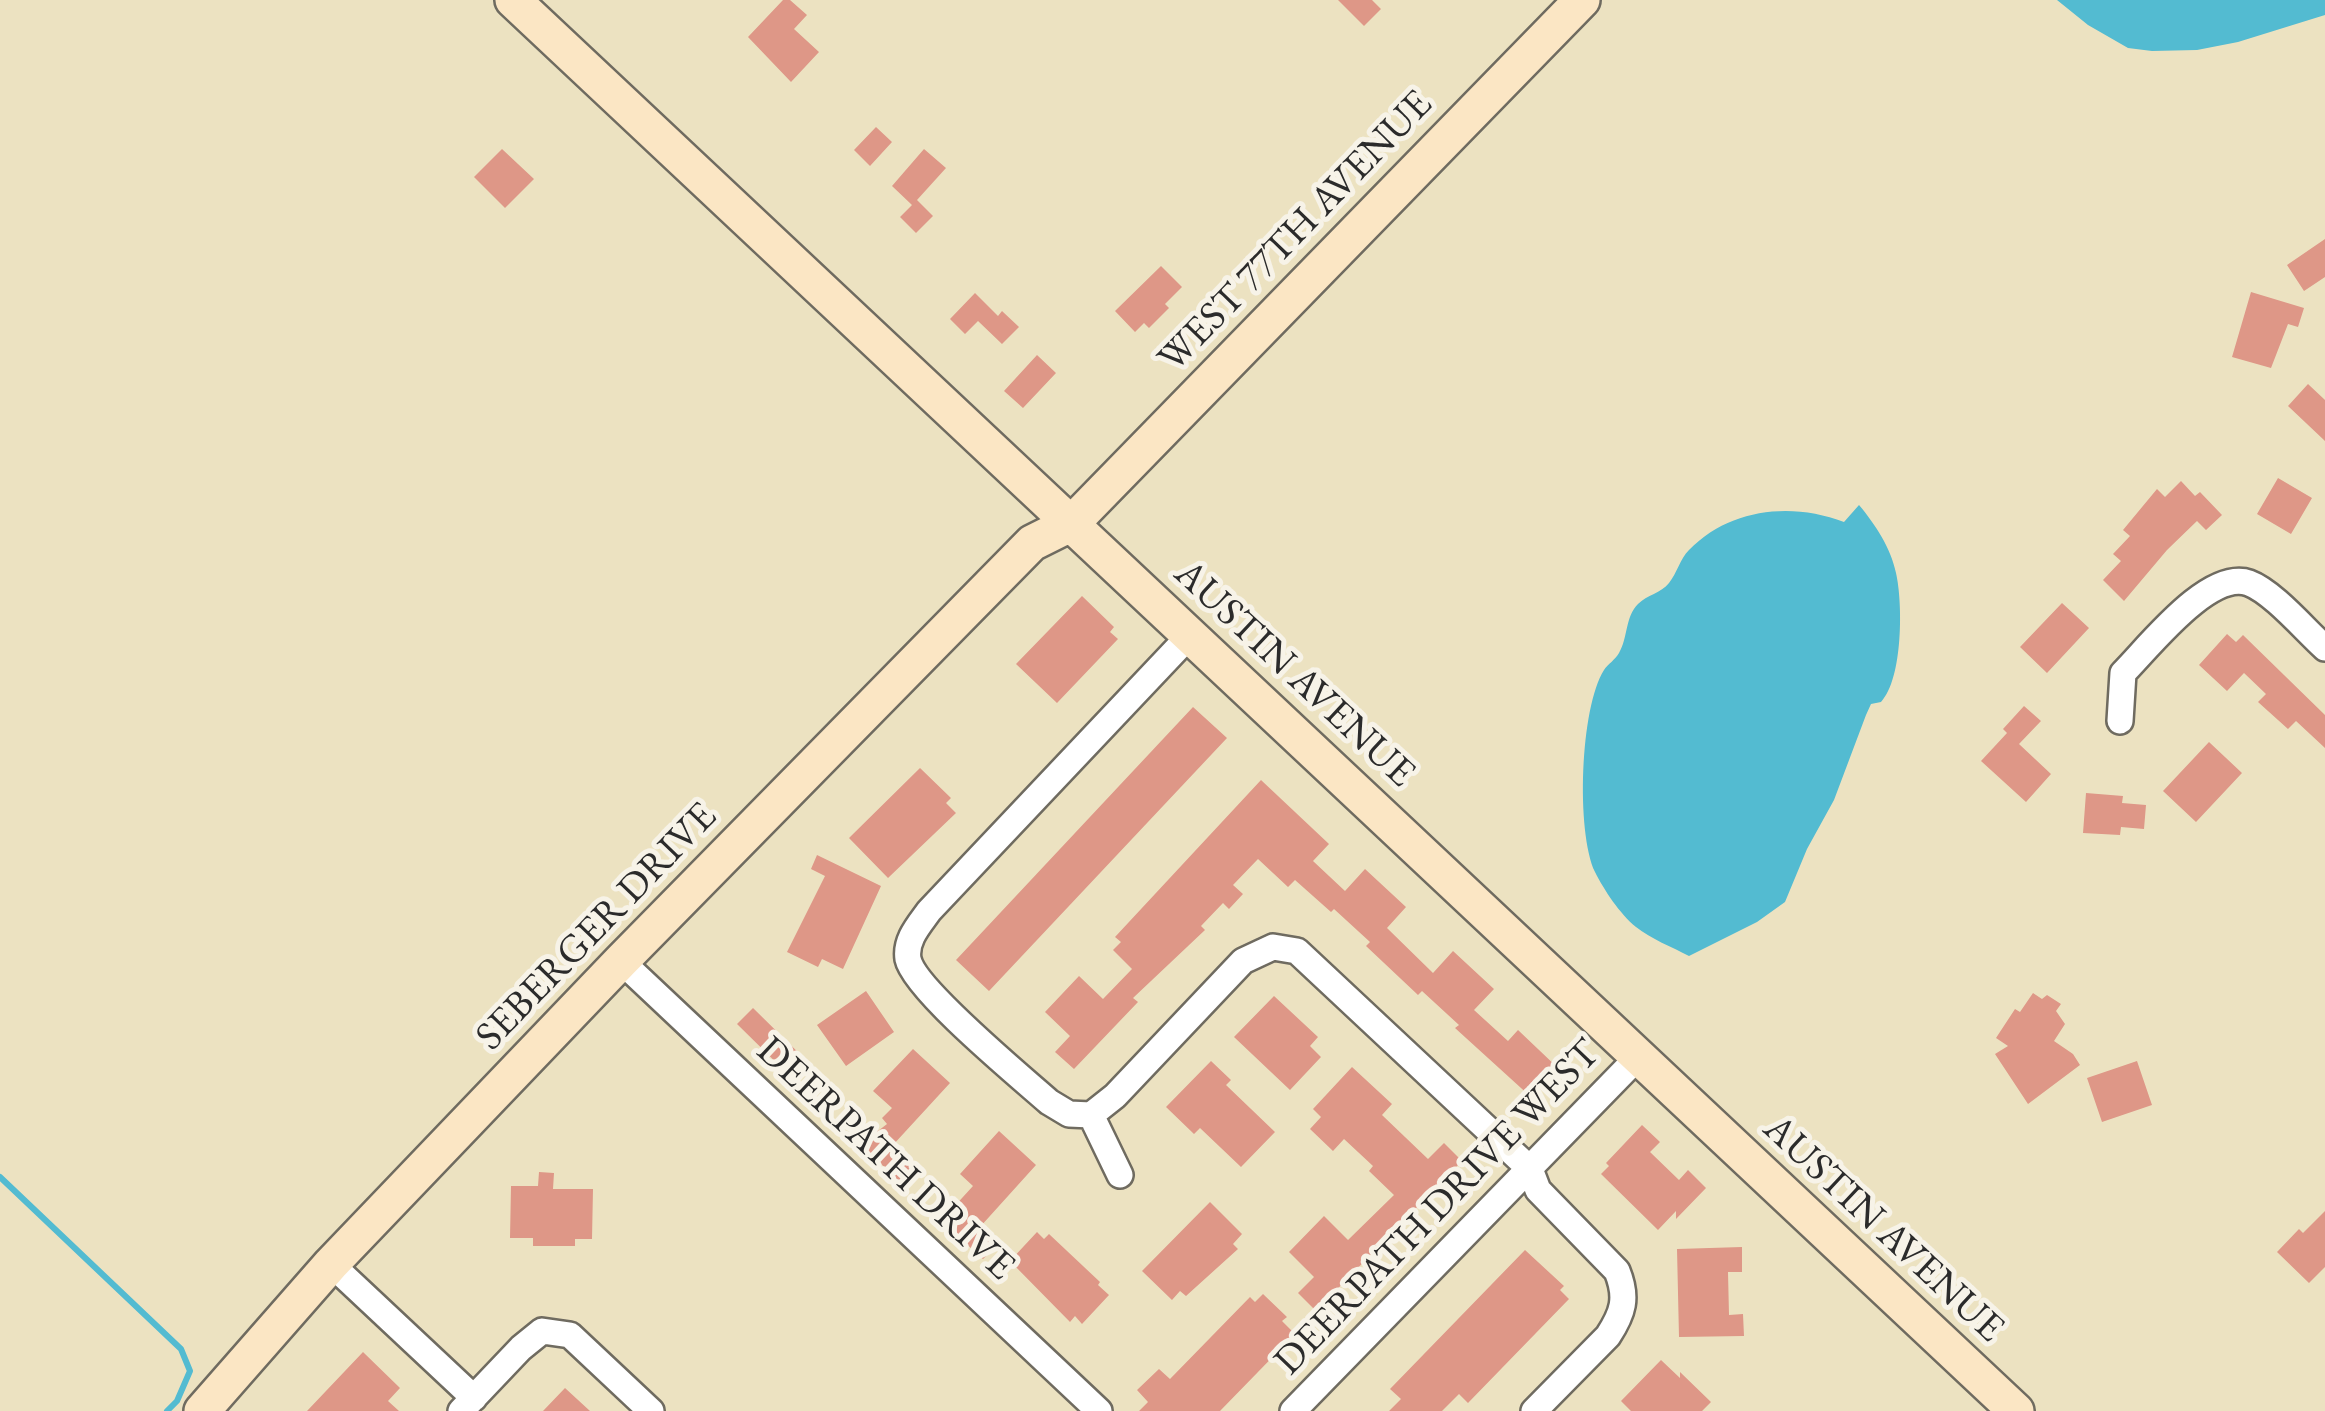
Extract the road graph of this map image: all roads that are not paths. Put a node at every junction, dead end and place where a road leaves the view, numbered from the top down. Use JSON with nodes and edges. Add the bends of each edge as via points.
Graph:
{"nodes":[{"id":1,"x":513,"y":0,"type":"edge"},
{"id":2,"x":1582,"y":0,"type":"edge"},
{"id":3,"x":1072,"y":523,"type":"junction"},
{"id":4,"x":1191,"y":634,"type":"junction"},
{"id":5,"x":2325,"y":648,"type":"edge"},
{"id":6,"x":2120,"y":721,"type":"dead end"},
{"id":7,"x":621,"y":961,"type":"junction"},
{"id":8,"x":1638,"y":1057,"type":"junction"},
{"id":9,"x":1091,"y":1115,"type":"junction"},
{"id":10,"x":1530,"y":1169,"type":"junction"},
{"id":11,"x":1120,"y":1175,"type":"dead end"},
{"id":12,"x":331,"y":1264,"type":"junction"},
{"id":13,"x":467,"y":1404,"type":"edge"},
{"id":14,"x":202,"y":1411,"type":"edge"},
{"id":15,"x":651,"y":1411,"type":"edge"},
{"id":16,"x":1099,"y":1411,"type":"edge"},
{"id":17,"x":1292,"y":1411,"type":"edge"},
{"id":18,"x":1534,"y":1411,"type":"edge"},
{"id":19,"x":2016,"y":1411,"type":"edge"}],
"edges":[{"from":1,"to":3,"type":"street","name":"AUSTIN AVENUE"},
{"from":2,"to":3,"type":"street","name":"WEST 77TH AVENUE"},
{"from":3,"to":4,"type":"street","name":"AUSTIN AVENUE"},
{"from":3,"to":7,"type":"street","name":"SEBERGER DRIVE","via":[[1032,543]]},
{"from":4,"to":8,"type":"street","name":"AUSTIN AVENUE"},
{"from":4,"to":9,"type":"street","via":[[910,939],[908,959],[925,986],[1049,1102],[1069,1114]]},
{"from":5,"to":6,"type":"street","via":[[2258,588],[2244,581],[2212,587],[2122,673]]},
{"from":7,"to":12,"type":"street","name":"SEBERGER DRIVE"},
{"from":7,"to":16,"type":"street","name":"DEERPATH DRIVE"},
{"from":8,"to":10,"type":"street","name":"DEERPATH DRIVE WEST"},
{"from":8,"to":19,"type":"street","name":"AUSTIN AVENUE"},
{"from":9,"to":10,"type":"street","via":[[1242,961],[1273,947],[1297,950]]},
{"from":9,"to":11,"type":"street"},
{"from":10,"to":17,"type":"street","name":"DEERPATH DRIVE WEST"},
{"from":10,"to":18,"type":"street","via":[[1538,1190],[1606,1257],[1624,1288],[1624,1307],[1608,1336]]},
{"from":12,"to":13,"type":"street"},
{"from":12,"to":14,"type":"street","name":"SEBERGER DRIVE"},
{"from":13,"to":15,"type":"street","via":[[542,1331],[570,1335]]}]}
